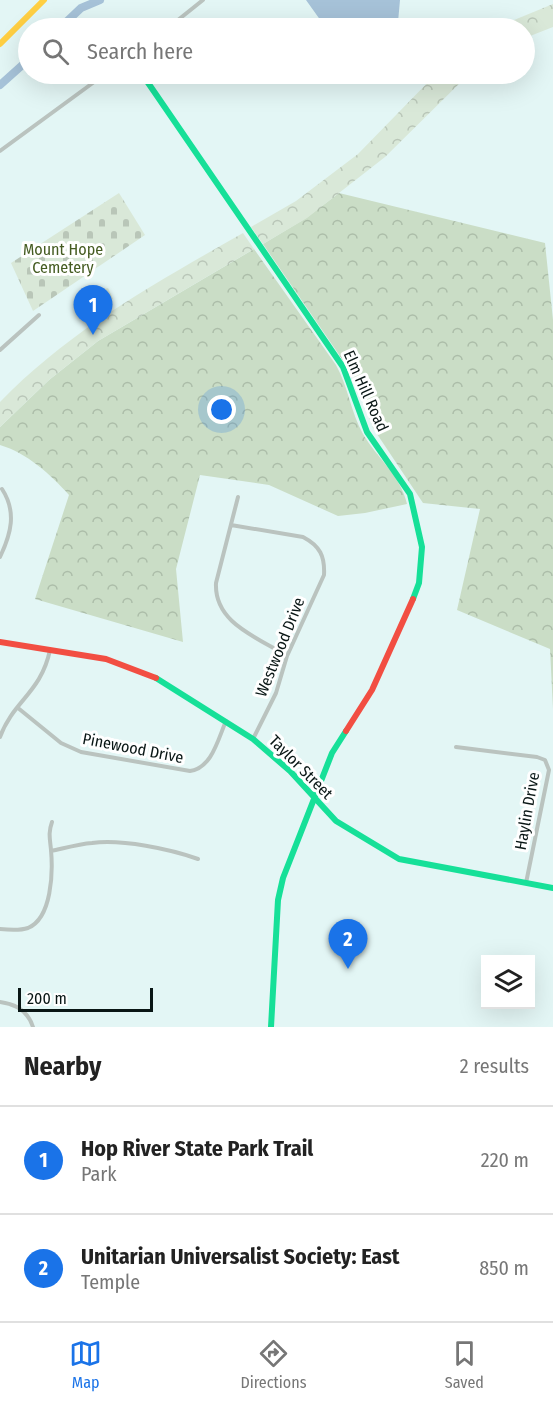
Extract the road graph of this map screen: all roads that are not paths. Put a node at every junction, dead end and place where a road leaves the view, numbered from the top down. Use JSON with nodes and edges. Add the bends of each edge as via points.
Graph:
{"nodes":[{"id":1,"x":44,"y":0,"type":"edge"},
{"id":2,"x":203,"y":0,"type":"edge"},
{"id":3,"x":26,"y":18,"type":"edge"},
{"id":4,"x":180,"y":18,"type":"edge"},
{"id":5,"x":18,"y":26,"type":"edge"},
{"id":6,"x":0,"y":44,"type":"edge"},
{"id":7,"x":91,"y":84,"type":"edge"},
{"id":8,"x":149,"y":84,"type":"edge"},
{"id":9,"x":0,"y":151,"type":"edge"},
{"id":10,"x":39,"y":315,"type":"dead end"},
{"id":11,"x":0,"y":350,"type":"edge"},
{"id":12,"x":2,"y":489,"type":"dead end"},
{"id":13,"x":238,"y":497,"type":"dead end"},
{"id":14,"x":231,"y":525,"type":"junction"},
{"id":15,"x":0,"y":558,"type":"edge"},
{"id":16,"x":0,"y":642,"type":"edge"},
{"id":17,"x":50,"y":650,"type":"junction"},
{"id":18,"x":287,"y":656,"type":"junction"},
{"id":19,"x":18,"y":708,"type":"junction"},
{"id":20,"x":226,"y":720,"type":"junction"},
{"id":21,"x":0,"y":737,"type":"edge"},
{"id":22,"x":253,"y":739,"type":"junction"},
{"id":23,"x":456,"y":747,"type":"dead end"},
{"id":24,"x":314,"y":798,"type":"junction"},
{"id":25,"x":52,"y":822,"type":"dead end"},
{"id":26,"x":51,"y":851,"type":"junction"},
{"id":27,"x":198,"y":859,"type":"dead end"},
{"id":28,"x":526,"y":884,"type":"junction"},
{"id":29,"x":553,"y":888,"type":"edge"},
{"id":30,"x":0,"y":929,"type":"edge"},
{"id":31,"x":0,"y":1002,"type":"edge"},
{"id":32,"x":33,"y":1027,"type":"edge"},
{"id":33,"x":271,"y":1027,"type":"edge"}],
"edges":[{"from":1,"to":3,"type":"street"},
{"from":2,"to":4,"type":"street"},
{"from":5,"to":6,"type":"street"},
{"from":7,"to":9,"type":"street"},
{"from":8,"to":24,"type":"street","name":"Elm Hill Road","via":[[343,367],[367,432],[404,482],[419,522],[423,557],[410,608],[372,690],[332,753]]},
{"from":10,"to":11,"type":"street"},
{"from":12,"to":15,"type":"street","via":[[9,500],[12,518]]},
{"from":13,"to":14,"type":"street"},
{"from":14,"to":18,"type":"street","via":[[215,597],[228,619]]},
{"from":14,"to":18,"type":"street","name":"Westwood Drive","via":[[303,537],[321,552],[324,575]]},
{"from":16,"to":17,"type":"street","name":"Taylor Street"},
{"from":17,"to":19,"type":"street","via":[[42,678]]},
{"from":17,"to":20,"type":"street","name":"Taylor Street","via":[[106,659],[143,671]]},
{"from":18,"to":22,"type":"street","name":"Westwood Drive","via":[[276,693]]},
{"from":19,"to":20,"type":"street","name":"Pinewood Drive","via":[[61,744],[81,752],[190,771],[207,764]]},
{"from":19,"to":21,"type":"street"},
{"from":20,"to":22,"type":"street","name":"Taylor Street"},
{"from":22,"to":24,"type":"street","name":"Taylor Street"},
{"from":23,"to":28,"type":"street","name":"Haylin Drive","via":[[545,760],[549,770]]},
{"from":24,"to":28,"type":"street","name":"Taylor Street","via":[[336,821],[399,860]]},
{"from":24,"to":33,"type":"street","name":"Elm Hill Road","via":[[278,900]]},
{"from":25,"to":26,"type":"street"},
{"from":26,"to":27,"type":"street","via":[[110,842]]},
{"from":26,"to":30,"type":"street","via":[[49,888],[38,921],[19,930]]},
{"from":28,"to":29,"type":"street","name":"Taylor Street"},
{"from":31,"to":32,"type":"street","via":[[23,1010]]}]}
